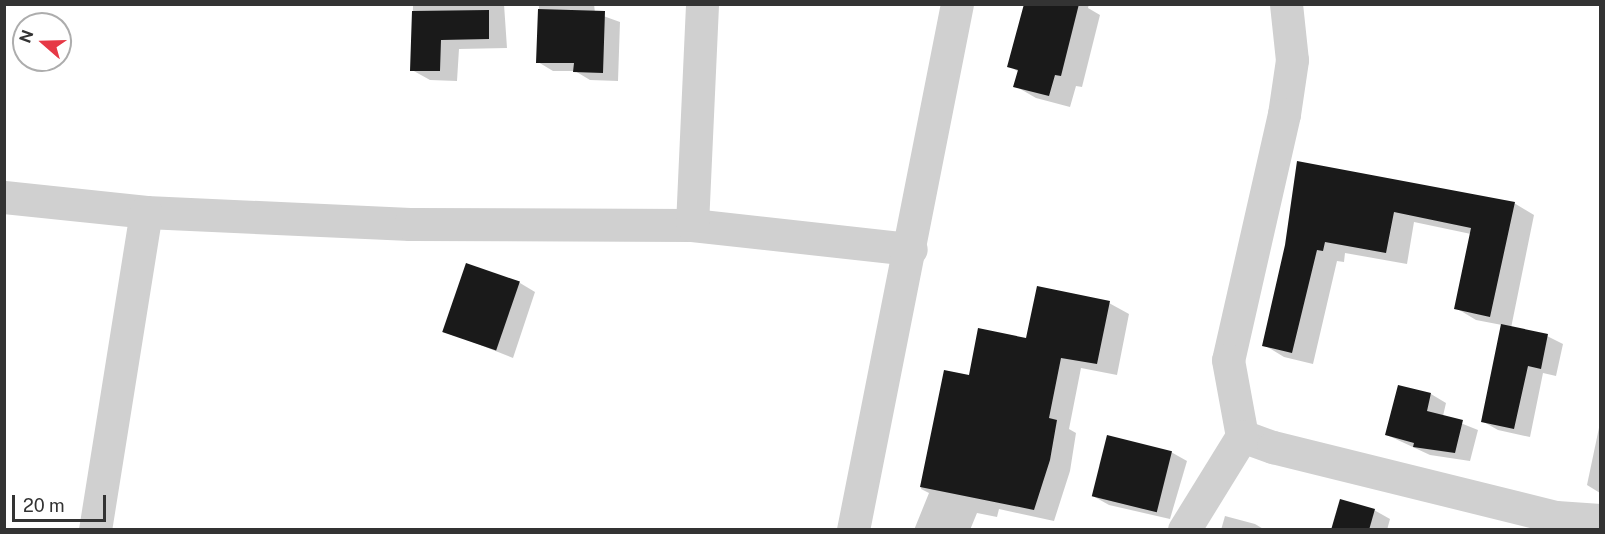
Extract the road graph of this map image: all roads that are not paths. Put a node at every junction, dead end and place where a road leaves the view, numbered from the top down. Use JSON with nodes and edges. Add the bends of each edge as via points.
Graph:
{"nodes":[{"id":1,"x":702,"y":4,"type":"edge"},
{"id":2,"x":957,"y":4,"type":"edge"},
{"id":3,"x":1286,"y":4,"type":"edge"},
{"id":4,"x":4,"y":197,"type":"edge"},
{"id":5,"x":146,"y":212,"type":"junction"},
{"id":6,"x":692,"y":225,"type":"junction"},
{"id":7,"x":911,"y":249,"type":"junction"},
{"id":8,"x":1242,"y":436,"type":"junction"},
{"id":9,"x":1600,"y":520,"type":"edge"},
{"id":10,"x":95,"y":530,"type":"edge"},
{"id":11,"x":853,"y":530,"type":"edge"},
{"id":12,"x":1184,"y":530,"type":"edge"}],
"edges":[{"from":1,"to":6,"type":"street"},
{"from":2,"to":7,"type":"street"},
{"from":3,"to":8,"type":"street","via":[[1292,60],[1284,114],[1228,360]]},
{"from":4,"to":5,"type":"street"},
{"from":5,"to":6,"type":"street","via":[[410,224]]},
{"from":5,"to":10,"type":"street"},
{"from":6,"to":7,"type":"street"},
{"from":7,"to":11,"type":"street"},
{"from":8,"to":9,"type":"street","via":[[1556,517]]},
{"from":8,"to":12,"type":"street"}]}
